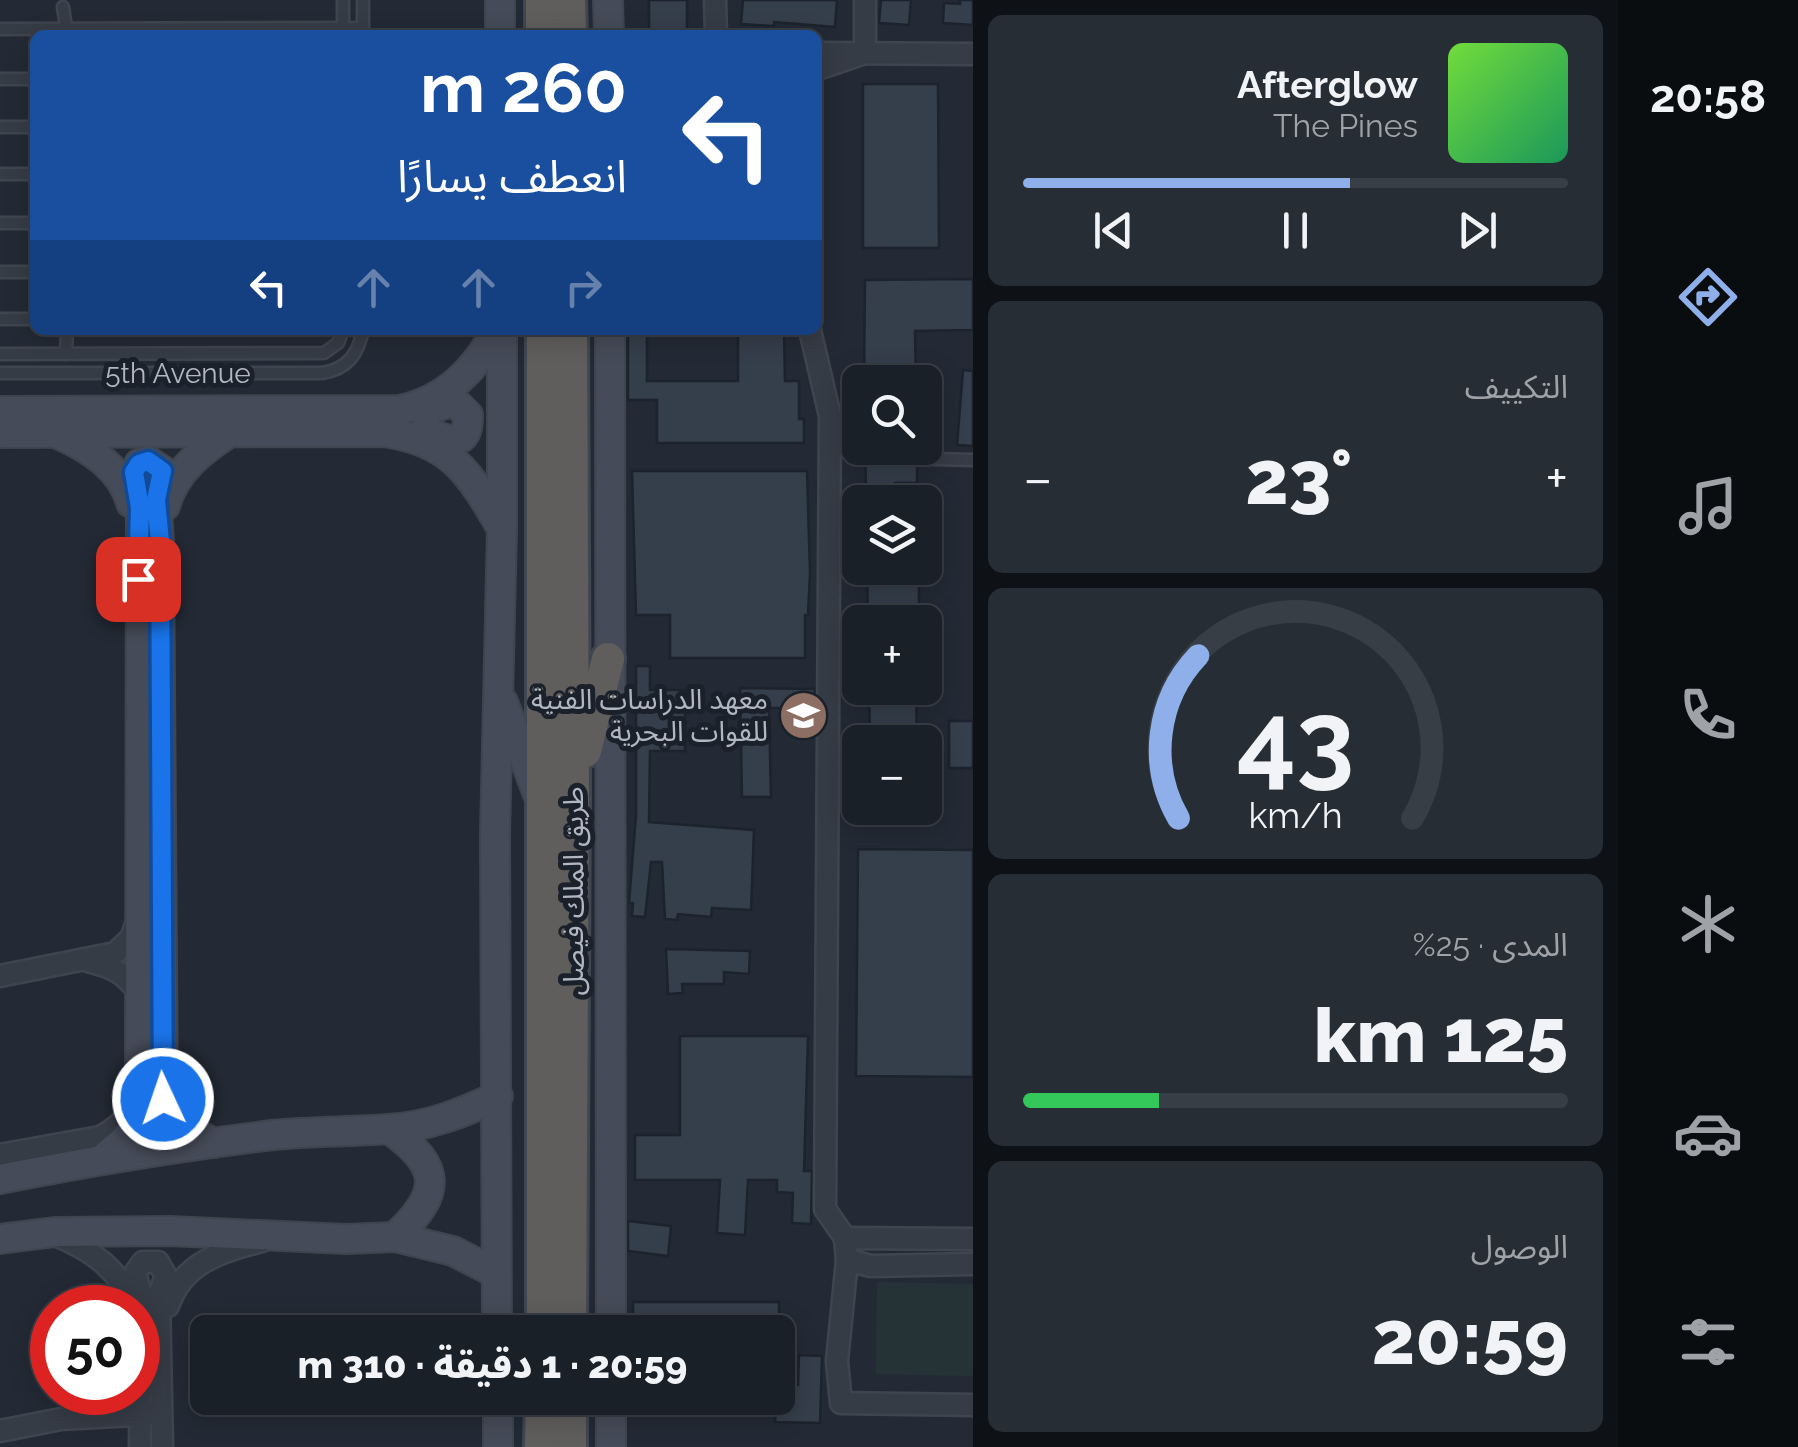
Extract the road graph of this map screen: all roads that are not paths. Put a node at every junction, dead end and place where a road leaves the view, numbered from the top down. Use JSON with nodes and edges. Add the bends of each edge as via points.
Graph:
{"nodes":[{"id":1,"x":343,"y":0,"type":"edge"},
{"id":2,"x":363,"y":0,"type":"edge"},
{"id":3,"x":500,"y":0,"type":"edge"},
{"id":4,"x":542,"y":0,"type":"edge"},
{"id":5,"x":569,"y":0,"type":"edge"},
{"id":6,"x":608,"y":0,"type":"edge"},
{"id":7,"x":715,"y":0,"type":"edge"},
{"id":8,"x":865,"y":0,"type":"edge"},
{"id":9,"x":63,"y":7,"type":"dead end"},
{"id":10,"x":0,"y":30,"type":"edge"},
{"id":11,"x":67,"y":30,"type":"edge"},
{"id":12,"x":343,"y":30,"type":"edge"},
{"id":13,"x":363,"y":30,"type":"edge"},
{"id":14,"x":500,"y":30,"type":"edge"},
{"id":15,"x":542,"y":30,"type":"edge"},
{"id":16,"x":570,"y":30,"type":"edge"},
{"id":17,"x":608,"y":30,"type":"edge"},
{"id":18,"x":716,"y":30,"type":"edge"},
{"id":19,"x":30,"y":31,"type":"edge"},
{"id":20,"x":822,"y":53,"type":"edge"},
{"id":21,"x":865,"y":53,"type":"junction"},
{"id":22,"x":973,"y":54,"type":"edge"},
{"id":23,"x":822,"y":69,"type":"edge"},
{"id":24,"x":30,"y":79,"type":"edge"},
{"id":25,"x":0,"y":80,"type":"edge"},
{"id":26,"x":0,"y":127,"type":"edge"},
{"id":27,"x":30,"y":127,"type":"edge"},
{"id":28,"x":0,"y":174,"type":"edge"},
{"id":29,"x":30,"y":174,"type":"edge"},
{"id":30,"x":0,"y":223,"type":"edge"},
{"id":31,"x":30,"y":223,"type":"edge"},
{"id":32,"x":0,"y":272,"type":"edge"},
{"id":33,"x":30,"y":272,"type":"edge"},
{"id":34,"x":0,"y":319,"type":"edge"},
{"id":35,"x":30,"y":319,"type":"edge"},
{"id":36,"x":66,"y":335,"type":"edge"},
{"id":37,"x":340,"y":335,"type":"edge"},
{"id":38,"x":362,"y":335,"type":"edge"},
{"id":39,"x":495,"y":335,"type":"edge"},
{"id":40,"x":499,"y":335,"type":"edge"},
{"id":41,"x":543,"y":335,"type":"edge"},
{"id":42,"x":571,"y":335,"type":"edge"},
{"id":43,"x":610,"y":335,"type":"edge"},
{"id":44,"x":811,"y":335,"type":"edge"},
{"id":45,"x":0,"y":354,"type":"edge"},
{"id":46,"x":66,"y":354,"type":"junction"},
{"id":47,"x":0,"y":373,"type":"edge"},
{"id":48,"x":0,"y":412,"type":"edge"},
{"id":49,"x":383,"y":421,"type":"junction"},
{"id":50,"x":230,"y":432,"type":"junction"},
{"id":51,"x":0,"y":433,"type":"edge"},
{"id":52,"x":54,"y":433,"type":"junction"},
{"id":53,"x":942,"y":459,"type":"edge"},
{"id":54,"x":973,"y":460,"type":"edge"},
{"id":55,"x":502,"y":528,"type":"junction"},
{"id":56,"x":149,"y":542,"type":"junction"},
{"id":57,"x":608,"y":660,"type":"junction"},
{"id":58,"x":497,"y":687,"type":"junction"},
{"id":59,"x":573,"y":789,"type":"junction"},
{"id":60,"x":544,"y":810,"type":"junction"},
{"id":61,"x":139,"y":917,"type":"junction"},
{"id":62,"x":86,"y":961,"type":"junction"},
{"id":63,"x":0,"y":976,"type":"edge"},
{"id":64,"x":140,"y":993,"type":"junction"},
{"id":65,"x":140,"y":1078,"type":"junction"},
{"id":66,"x":498,"y":1096,"type":"junction"},
{"id":67,"x":389,"y":1130,"type":"junction"},
{"id":68,"x":214,"y":1143,"type":"junction"},
{"id":69,"x":0,"y":1155,"type":"edge"},
{"id":70,"x":100,"y":1160,"type":"junction"},
{"id":71,"x":0,"y":1179,"type":"edge"},
{"id":72,"x":49,"y":1232,"type":"junction"},
{"id":73,"x":283,"y":1235,"type":"junction"},
{"id":74,"x":395,"y":1237,"type":"junction"},
{"id":75,"x":845,"y":1238,"type":"junction"},
{"id":76,"x":0,"y":1239,"type":"edge"},
{"id":77,"x":973,"y":1239,"type":"edge"},
{"id":78,"x":847,"y":1260,"type":"junction"},
{"id":79,"x":973,"y":1264,"type":"edge"},
{"id":80,"x":496,"y":1273,"type":"junction"},
{"id":81,"x":122,"y":1285,"type":"edge"},
{"id":82,"x":138,"y":1285,"type":"edge"},
{"id":83,"x":160,"y":1294,"type":"edge"},
{"id":84,"x":160,"y":1294,"type":"edge"},
{"id":85,"x":497,"y":1315,"type":"edge"},
{"id":86,"x":543,"y":1315,"type":"edge"},
{"id":87,"x":570,"y":1315,"type":"edge"},
{"id":88,"x":610,"y":1315,"type":"edge"},
{"id":89,"x":162,"y":1323,"type":"junction"},
{"id":90,"x":160,"y":1340,"type":"edge"},
{"id":91,"x":973,"y":1405,"type":"edge"},
{"id":92,"x":133,"y":1415,"type":"edge"},
{"id":93,"x":151,"y":1415,"type":"edge"},
{"id":94,"x":151,"y":1415,"type":"edge"},
{"id":95,"x":498,"y":1415,"type":"edge"},
{"id":96,"x":542,"y":1415,"type":"edge"},
{"id":97,"x":570,"y":1415,"type":"edge"},
{"id":98,"x":611,"y":1415,"type":"edge"},
{"id":99,"x":0,"y":1431,"type":"edge"},
{"id":100,"x":140,"y":1447,"type":"edge"},
{"id":101,"x":162,"y":1447,"type":"edge"},
{"id":102,"x":498,"y":1447,"type":"edge"},
{"id":103,"x":541,"y":1447,"type":"edge"},
{"id":104,"x":570,"y":1447,"type":"edge"},
{"id":105,"x":611,"y":1447,"type":"edge"}],
"edges":[{"from":1,"to":12,"type":"lane"},
{"from":2,"to":13,"type":"lane"},
{"from":3,"to":14,"type":"main road"},
{"from":4,"to":15,"type":"highway"},
{"from":5,"to":16,"type":"highway"},
{"from":6,"to":17,"type":"main road"},
{"from":7,"to":18,"type":"street"},
{"from":8,"to":21,"type":"street"},
{"from":9,"to":11,"type":"lane"},
{"from":10,"to":19,"type":"lane"},
{"from":20,"to":21,"type":"street"},
{"from":21,"to":22,"type":"street"},
{"from":21,"to":23,"type":"street"},
{"from":24,"to":25,"type":"lane"},
{"from":26,"to":27,"type":"lane"},
{"from":28,"to":29,"type":"lane"},
{"from":30,"to":31,"type":"lane"},
{"from":32,"to":33,"type":"lane"},
{"from":34,"to":35,"type":"lane"},
{"from":36,"to":46,"type":"lane"},
{"from":37,"to":46,"type":"lane","name":"5th Avenue","via":[[332,350],[304,354]]},
{"from":38,"to":47,"type":"lane","name":"5th Avenue","via":[[352,359],[322,372]]},
{"from":39,"to":49,"type":"main road","via":[[452,388]]},
{"from":40,"to":55,"type":"main road"},
{"from":41,"to":60,"type":"highway","name":"طريق الملك فيصل"},
{"from":42,"to":59,"type":"highway","name":"طريق الملك فيصل"},
{"from":43,"to":57,"type":"main road"},
{"from":44,"to":75,"type":"street","via":[[830,416],[825,1210]]},
{"from":45,"to":46,"type":"lane","name":"5th Avenue"},
{"from":48,"to":49,"type":"main road"},
{"from":49,"to":50,"type":"main road"},
{"from":49,"to":55,"type":"main road","via":[[453,458]]},
{"from":50,"to":52,"type":"main road"},
{"from":50,"to":56,"type":"main road","via":[[176,480]]},
{"from":51,"to":52,"type":"main road"},
{"from":52,"to":56,"type":"main road","via":[[89,449],[118,476]]},
{"from":53,"to":54,"type":"lane"},
{"from":55,"to":58,"type":"main road"},
{"from":56,"to":61,"type":"main road"},
{"from":56,"to":68,"type":"main road","via":[[163,1099],[184,1126]]},
{"from":57,"to":59,"type":"highway"},
{"from":57,"to":88,"type":"main road"},
{"from":58,"to":60,"type":"main road"},
{"from":58,"to":66,"type":"main road"},
{"from":59,"to":87,"type":"highway","name":"طريق الملك فيصل"},
{"from":60,"to":86,"type":"highway","name":"طريق الملك فيصل"},
{"from":61,"to":62,"type":"street","via":[[115,953]]},
{"from":61,"to":64,"type":"main road"},
{"from":62,"to":63,"type":"street"},
{"from":62,"to":64,"type":"street","via":[[114,967]]},
{"from":64,"to":65,"type":"main road"},
{"from":65,"to":69,"type":"street","via":[[134,1105],[113,1131]]},
{"from":65,"to":70,"type":"main road","via":[[142,1115],[127,1139]]},
{"from":66,"to":67,"type":"main road","via":[[459,1115]]},
{"from":66,"to":80,"type":"main road"},
{"from":67,"to":68,"type":"main road"},
{"from":67,"to":74,"type":"main road","via":[[424,1159],[431,1175],[427,1202]]},
{"from":68,"to":70,"type":"main road"},
{"from":70,"to":71,"type":"main road"},
{"from":72,"to":73,"type":"main road"},
{"from":72,"to":76,"type":"main road"},
{"from":72,"to":81,"type":"street","via":[[106,1263]]},
{"from":73,"to":74,"type":"main road"},
{"from":73,"to":89,"type":"street","via":[[220,1251],[198,1265],[173,1292]]},
{"from":74,"to":80,"type":"main road","via":[[453,1251]]},
{"from":75,"to":77,"type":"street"},
{"from":75,"to":78,"type":"street"},
{"from":78,"to":79,"type":"street","via":[[871,1266]]},
{"from":78,"to":91,"type":"street","via":[[837,1361],[842,1402]]},
{"from":80,"to":85,"type":"main road"},
{"from":82,"to":84,"type":"street","via":[[135,1274],[143,1262],[158,1262],[166,1276]]},
{"from":83,"to":89,"type":"street"},
{"from":89,"to":90,"type":"street"},
{"from":92,"to":99,"type":"street"},
{"from":93,"to":100,"type":"street"},
{"from":94,"to":101,"type":"street"},
{"from":95,"to":102,"type":"main road"},
{"from":96,"to":103,"type":"highway"},
{"from":97,"to":104,"type":"highway"},
{"from":98,"to":105,"type":"main road"}]}
